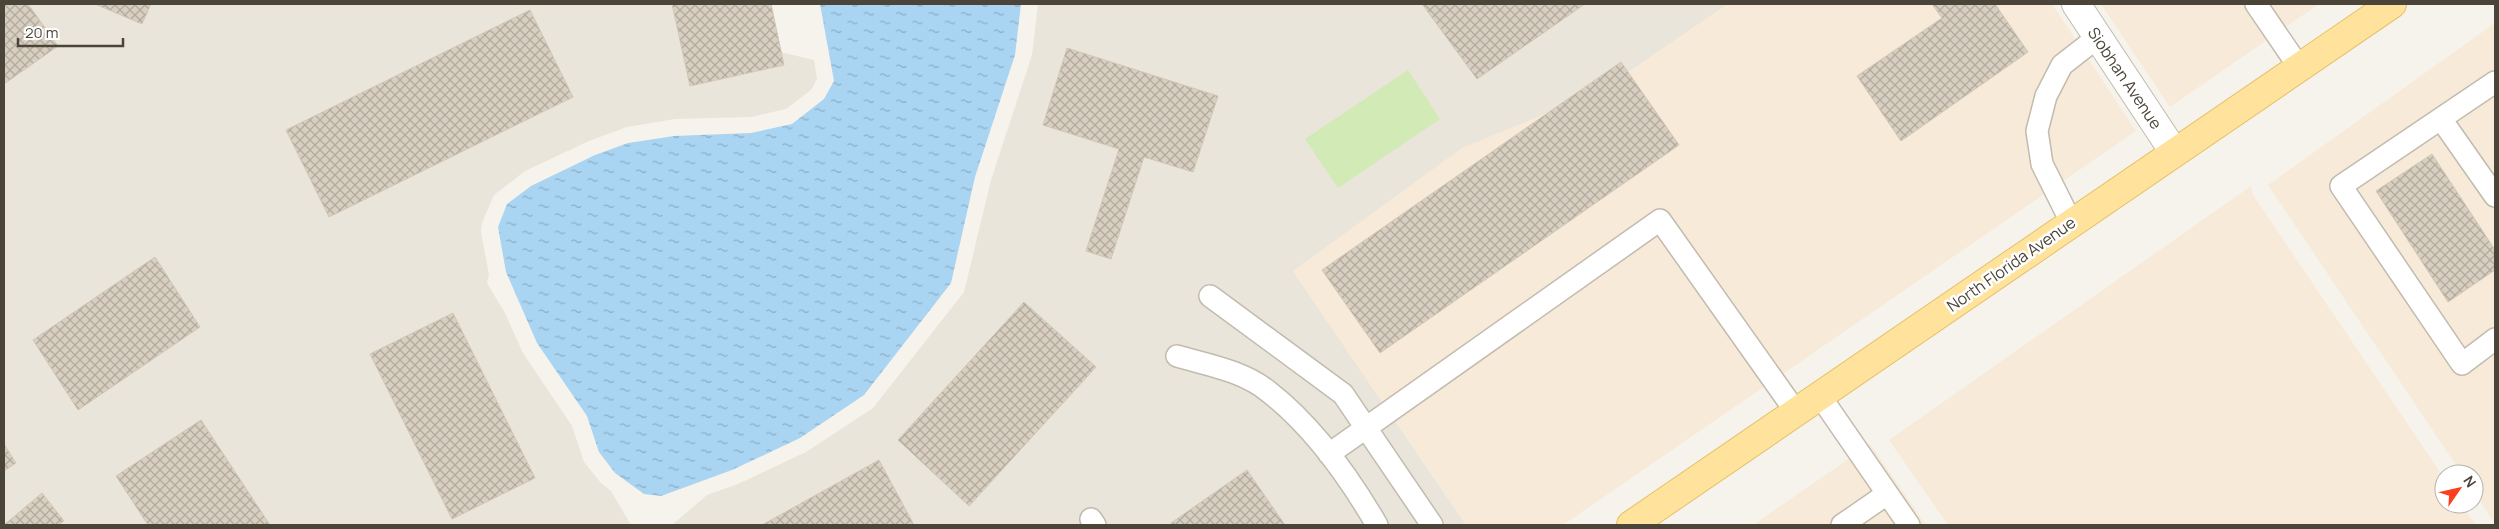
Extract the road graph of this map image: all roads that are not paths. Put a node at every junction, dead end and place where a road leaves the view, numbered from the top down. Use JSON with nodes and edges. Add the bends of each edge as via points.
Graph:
{"nodes":[{"id":1,"x":2076,"y":4,"type":"edge"},
{"id":2,"x":2256,"y":4,"type":"edge"},
{"id":3,"x":2392,"y":4,"type":"edge"},
{"id":4,"x":2098,"y":37,"type":"junction"},
{"id":5,"x":2298,"y":67,"type":"junction"},
{"id":6,"x":2495,"y":82,"type":"edge"},
{"id":7,"x":2441,"y":119,"type":"junction"},
{"id":8,"x":2174,"y":152,"type":"junction"},
{"id":9,"x":2495,"y":196,"type":"edge"},
{"id":10,"x":2072,"y":222,"type":"junction"},
{"id":11,"x":1210,"y":296,"type":"dead end"},
{"id":12,"x":2495,"y":339,"type":"edge"},
{"id":13,"x":1177,"y":356,"type":"dead end"},
{"id":14,"x":1820,"y":396,"type":"junction"},
{"id":15,"x":1796,"y":412,"type":"junction"},
{"id":16,"x":1366,"y":428,"type":"junction"},
{"id":17,"x":1329,"y":454,"type":"junction"},
{"id":18,"x":1887,"y":494,"type":"junction"},
{"id":19,"x":1377,"y":525,"type":"edge"},
{"id":20,"x":1432,"y":525,"type":"edge"},
{"id":21,"x":1631,"y":525,"type":"edge"},
{"id":22,"x":1842,"y":525,"type":"edge"},
{"id":23,"x":1909,"y":525,"type":"edge"}],
"edges":[{"from":1,"to":4,"type":"street","name":"Siobhan Avenue"},
{"from":2,"to":5,"type":"lane"},
{"from":3,"to":5,"type":"main road","name":"North Florida Avenue"},
{"from":4,"to":8,"type":"street","name":"Siobhan Avenue"},
{"from":4,"to":10,"type":"lane","via":[[2062,65],[2046,96],[2037,131],[2042,164]]},
{"from":5,"to":8,"type":"main road","name":"North Florida Avenue"},
{"from":6,"to":7,"type":"lane"},
{"from":7,"to":9,"type":"lane"},
{"from":7,"to":12,"type":"lane","via":[[2341,186],[2462,364]]},
{"from":8,"to":10,"type":"main road","name":"North Florida Avenue"},
{"from":10,"to":14,"type":"main road","name":"North Florida Avenue"},
{"from":11,"to":16,"type":"lane","via":[[1343,394]]},
{"from":13,"to":17,"type":"lane","via":[[1229,370],[1269,391]]},
{"from":14,"to":15,"type":"main road","name":"North Florida Avenue"},
{"from":14,"to":18,"type":"lane"},
{"from":15,"to":16,"type":"lane","via":[[1660,220]]},
{"from":15,"to":21,"type":"main road","name":"North Florida Avenue"},
{"from":16,"to":17,"type":"lane"},
{"from":16,"to":20,"type":"lane"},
{"from":17,"to":19,"type":"lane","via":[[1356,489]]},
{"from":18,"to":22,"type":"lane"},
{"from":18,"to":23,"type":"lane"}]}
